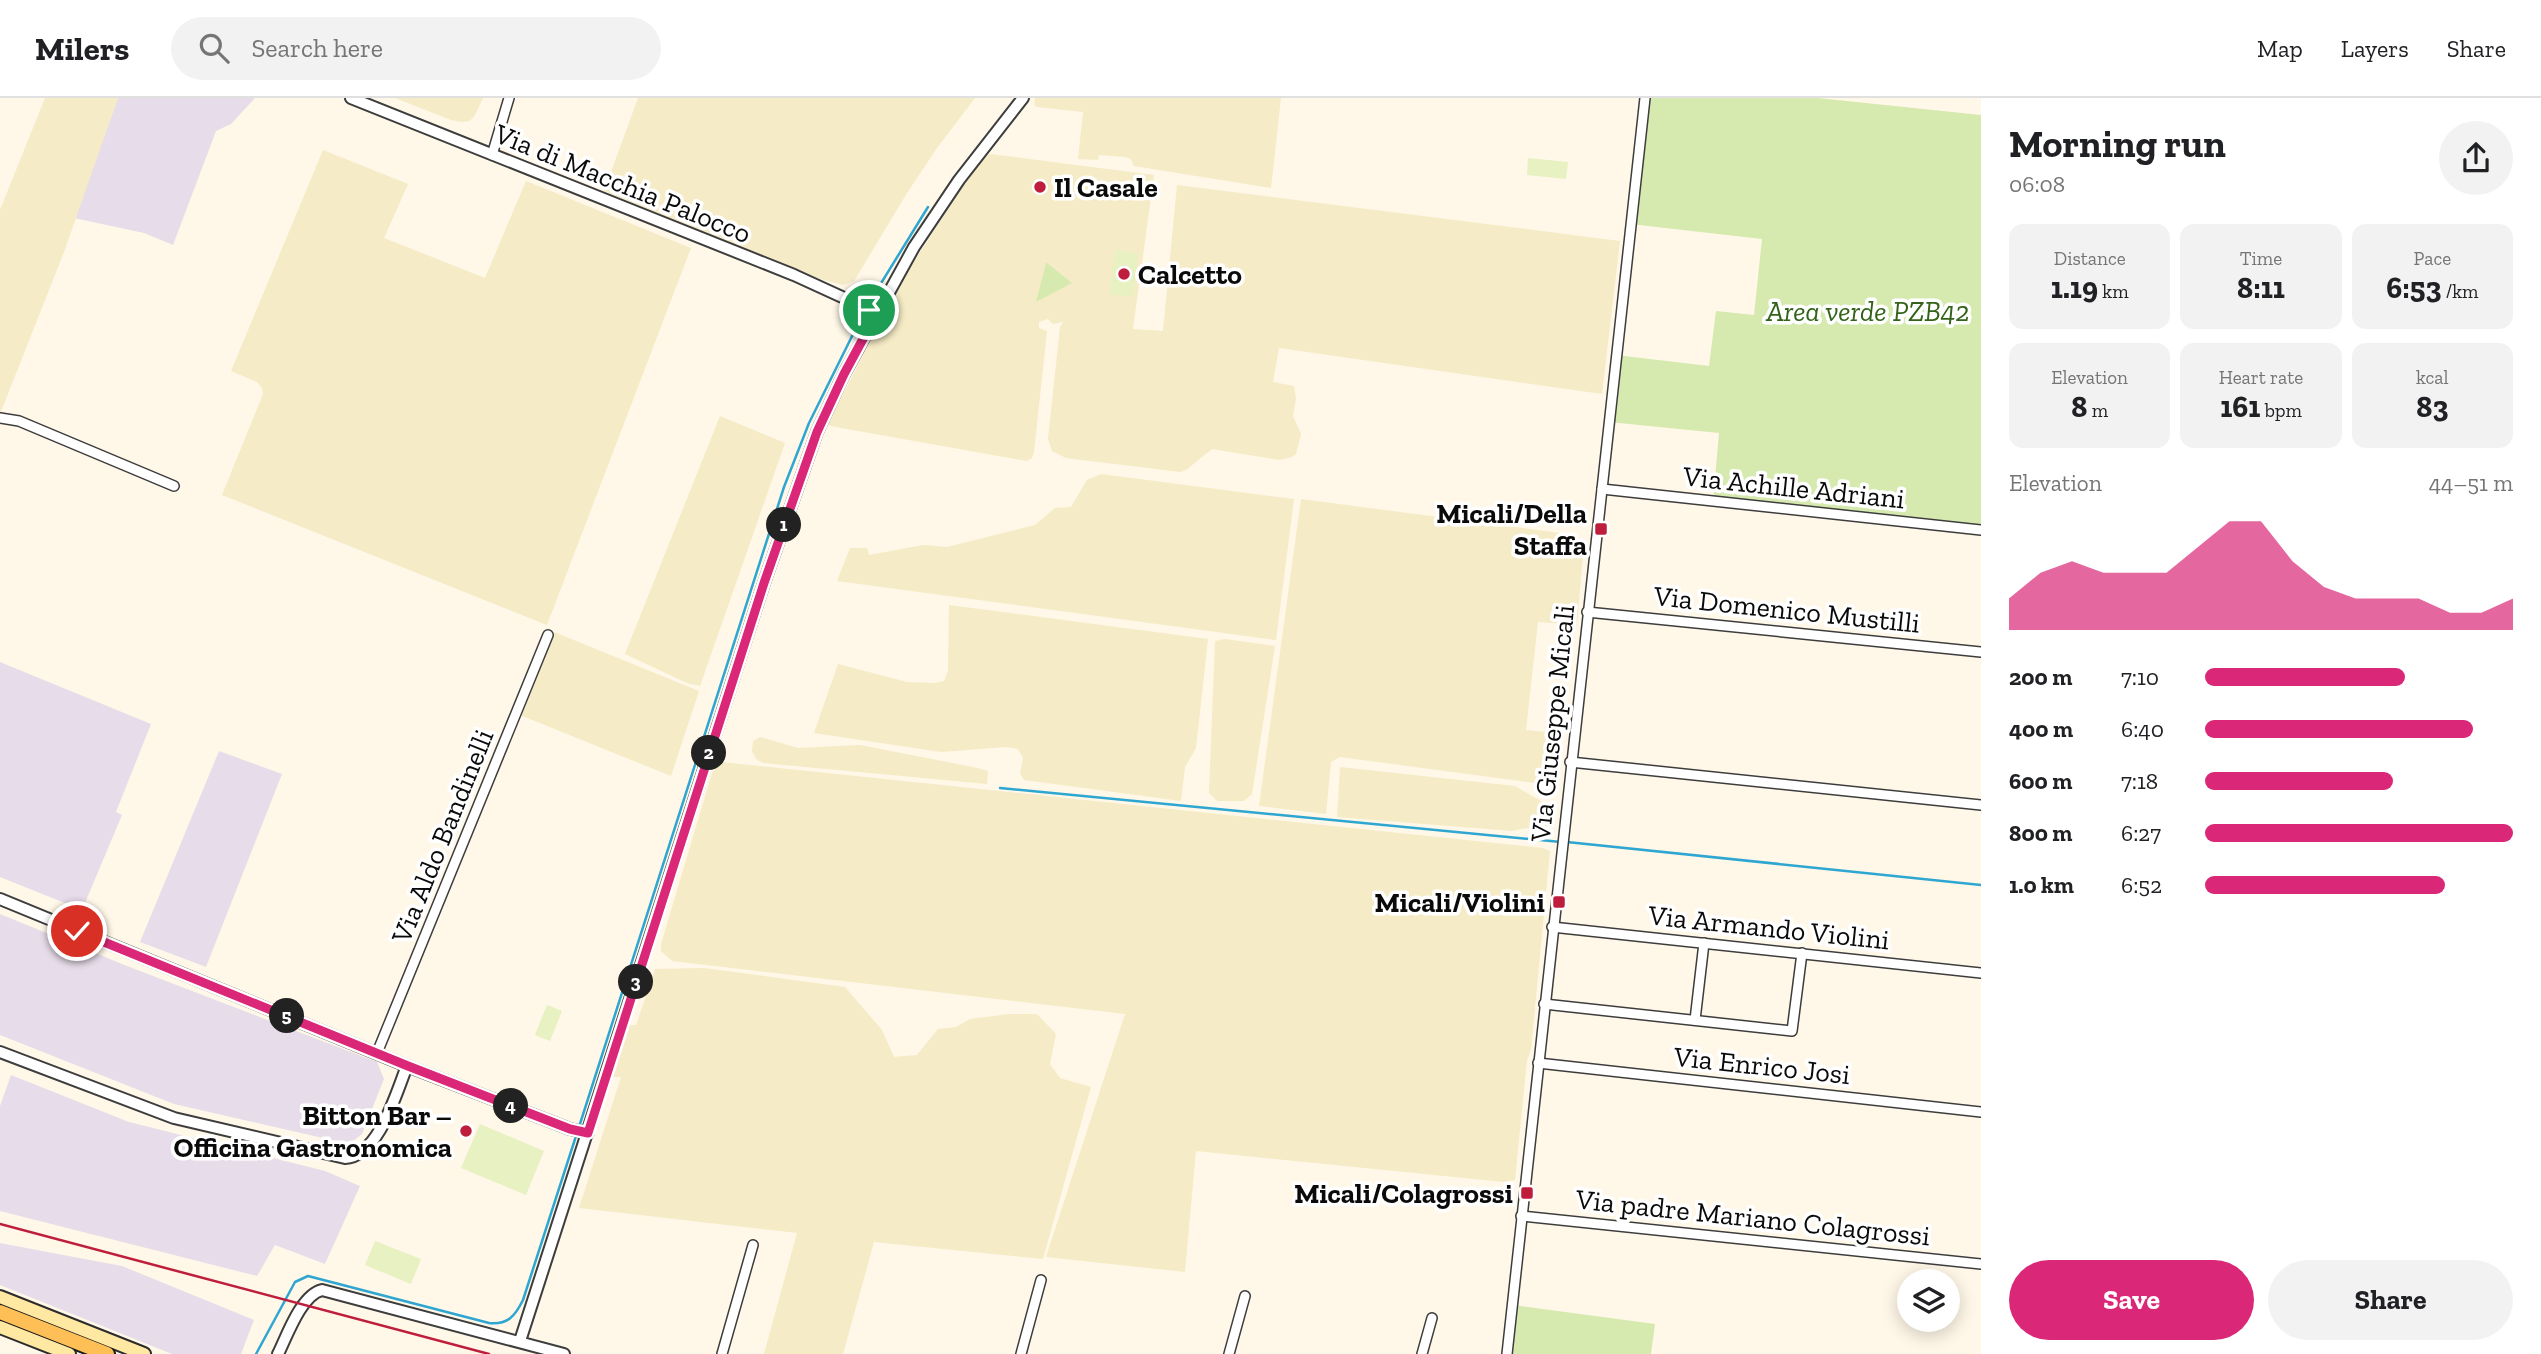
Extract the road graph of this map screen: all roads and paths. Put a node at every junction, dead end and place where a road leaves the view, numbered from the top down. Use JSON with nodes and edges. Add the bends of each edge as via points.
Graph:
{"nodes":[{"id":1,"x":351,"y":98,"type":"edge"},
{"id":2,"x":509,"y":98,"type":"edge"},
{"id":3,"x":1023,"y":98,"type":"edge"},
{"id":4,"x":1645,"y":98,"type":"edge"},
{"id":5,"x":492,"y":155,"type":"junction"},
{"id":6,"x":869,"y":310,"type":"junction"},
{"id":7,"x":0,"y":418,"type":"edge"},
{"id":8,"x":174,"y":486,"type":"dead end"},
{"id":9,"x":1602,"y":489,"type":"junction"},
{"id":10,"x":1981,"y":530,"type":"edge"},
{"id":11,"x":1587,"y":612,"type":"junction"},
{"id":12,"x":548,"y":635,"type":"dead end"},
{"id":13,"x":1981,"y":652,"type":"edge"},
{"id":14,"x":1570,"y":762,"type":"junction"},
{"id":15,"x":1981,"y":805,"type":"edge"},
{"id":16,"x":0,"y":899,"type":"edge"},
{"id":17,"x":1552,"y":927,"type":"junction"},
{"id":18,"x":1704,"y":943,"type":"junction"},
{"id":19,"x":1802,"y":953,"type":"junction"},
{"id":20,"x":1981,"y":973,"type":"edge"},
{"id":21,"x":1544,"y":1004,"type":"junction"},
{"id":22,"x":1695,"y":1020,"type":"junction"},
{"id":23,"x":0,"y":1052,"type":"edge"},
{"id":24,"x":377,"y":1053,"type":"junction"},
{"id":25,"x":1538,"y":1063,"type":"junction"},
{"id":26,"x":408,"y":1066,"type":"junction"},
{"id":27,"x":1981,"y":1112,"type":"edge"},
{"id":28,"x":586,"y":1133,"type":"junction"},
{"id":29,"x":1521,"y":1216,"type":"junction"},
{"id":30,"x":753,"y":1245,"type":"dead end"},
{"id":31,"x":1981,"y":1264,"type":"edge"},
{"id":32,"x":1041,"y":1280,"type":"dead end"},
{"id":33,"x":1245,"y":1296,"type":"dead end"},
{"id":34,"x":0,"y":1297,"type":"edge"},
{"id":35,"x":0,"y":1312,"type":"edge"},
{"id":36,"x":1432,"y":1318,"type":"dead end"},
{"id":37,"x":0,"y":1327,"type":"edge"},
{"id":38,"x":520,"y":1341,"type":"junction"},
{"id":39,"x":69,"y":1354,"type":"edge"},
{"id":40,"x":107,"y":1354,"type":"edge"},
{"id":41,"x":144,"y":1354,"type":"edge"},
{"id":42,"x":278,"y":1354,"type":"edge"},
{"id":43,"x":564,"y":1354,"type":"edge"},
{"id":44,"x":722,"y":1354,"type":"edge"},
{"id":45,"x":1021,"y":1354,"type":"edge"},
{"id":46,"x":1229,"y":1354,"type":"edge"},
{"id":47,"x":1422,"y":1354,"type":"edge"},
{"id":48,"x":1507,"y":1354,"type":"edge"}],
"edges":[{"from":1,"to":5,"type":"street","name":"Via di Macchia Palocco"},
{"from":2,"to":5,"type":"street"},
{"from":3,"to":6,"type":"street"},
{"from":4,"to":9,"type":"street","name":"Via Giuseppe Micali"},
{"from":5,"to":6,"type":"street","name":"Via di Macchia Palocco","via":[[794,275]]},
{"from":6,"to":28,"type":"street","via":[[817,432],[764,583]]},
{"from":7,"to":8,"type":"street","via":[[19,421]]},
{"from":9,"to":10,"type":"street","name":"Via Achille Adriani"},
{"from":9,"to":11,"type":"street","name":"Via Giuseppe Micali"},
{"from":11,"to":13,"type":"street","name":"Via Domenico Mustilli"},
{"from":11,"to":14,"type":"street","name":"Via Giuseppe Micali"},
{"from":12,"to":24,"type":"street","name":"Via Aldo Bandinelli"},
{"from":14,"to":15,"type":"street"},
{"from":14,"to":17,"type":"street","name":"Via Giuseppe Micali"},
{"from":16,"to":24,"type":"street"},
{"from":17,"to":18,"type":"street","name":"Via Armando Violini"},
{"from":17,"to":21,"type":"street","name":"Via Giuseppe Micali"},
{"from":18,"to":19,"type":"street","name":"Via Armando Violini"},
{"from":18,"to":22,"type":"street"},
{"from":19,"to":20,"type":"street","name":"Via Armando Violini"},
{"from":19,"to":22,"type":"street","via":[[1792,1031]]},
{"from":21,"to":22,"type":"street"},
{"from":21,"to":25,"type":"street","name":"Via Giuseppe Micali"},
{"from":23,"to":26,"type":"street","via":[[174,1118],[345,1158],[357,1156],[373,1141]]},
{"from":24,"to":26,"type":"street"},
{"from":25,"to":27,"type":"street","name":"Via Enrico Josi"},
{"from":25,"to":29,"type":"street","name":"Via Giuseppe Micali"},
{"from":26,"to":28,"type":"street"},
{"from":28,"to":38,"type":"street"},
{"from":29,"to":31,"type":"street","name":"Via padre Mariano Colagrossi"},
{"from":29,"to":48,"type":"street","name":"Via Giuseppe Micali"},
{"from":30,"to":44,"type":"street"},
{"from":32,"to":45,"type":"street"},
{"from":33,"to":46,"type":"street"},
{"from":34,"to":41,"type":"main road"},
{"from":35,"to":40,"type":"main road"},
{"from":36,"to":47,"type":"street"},
{"from":37,"to":39,"type":"main road"},
{"from":38,"to":42,"type":"street","via":[[322,1290],[304,1304]]},
{"from":38,"to":43,"type":"street"}]}
